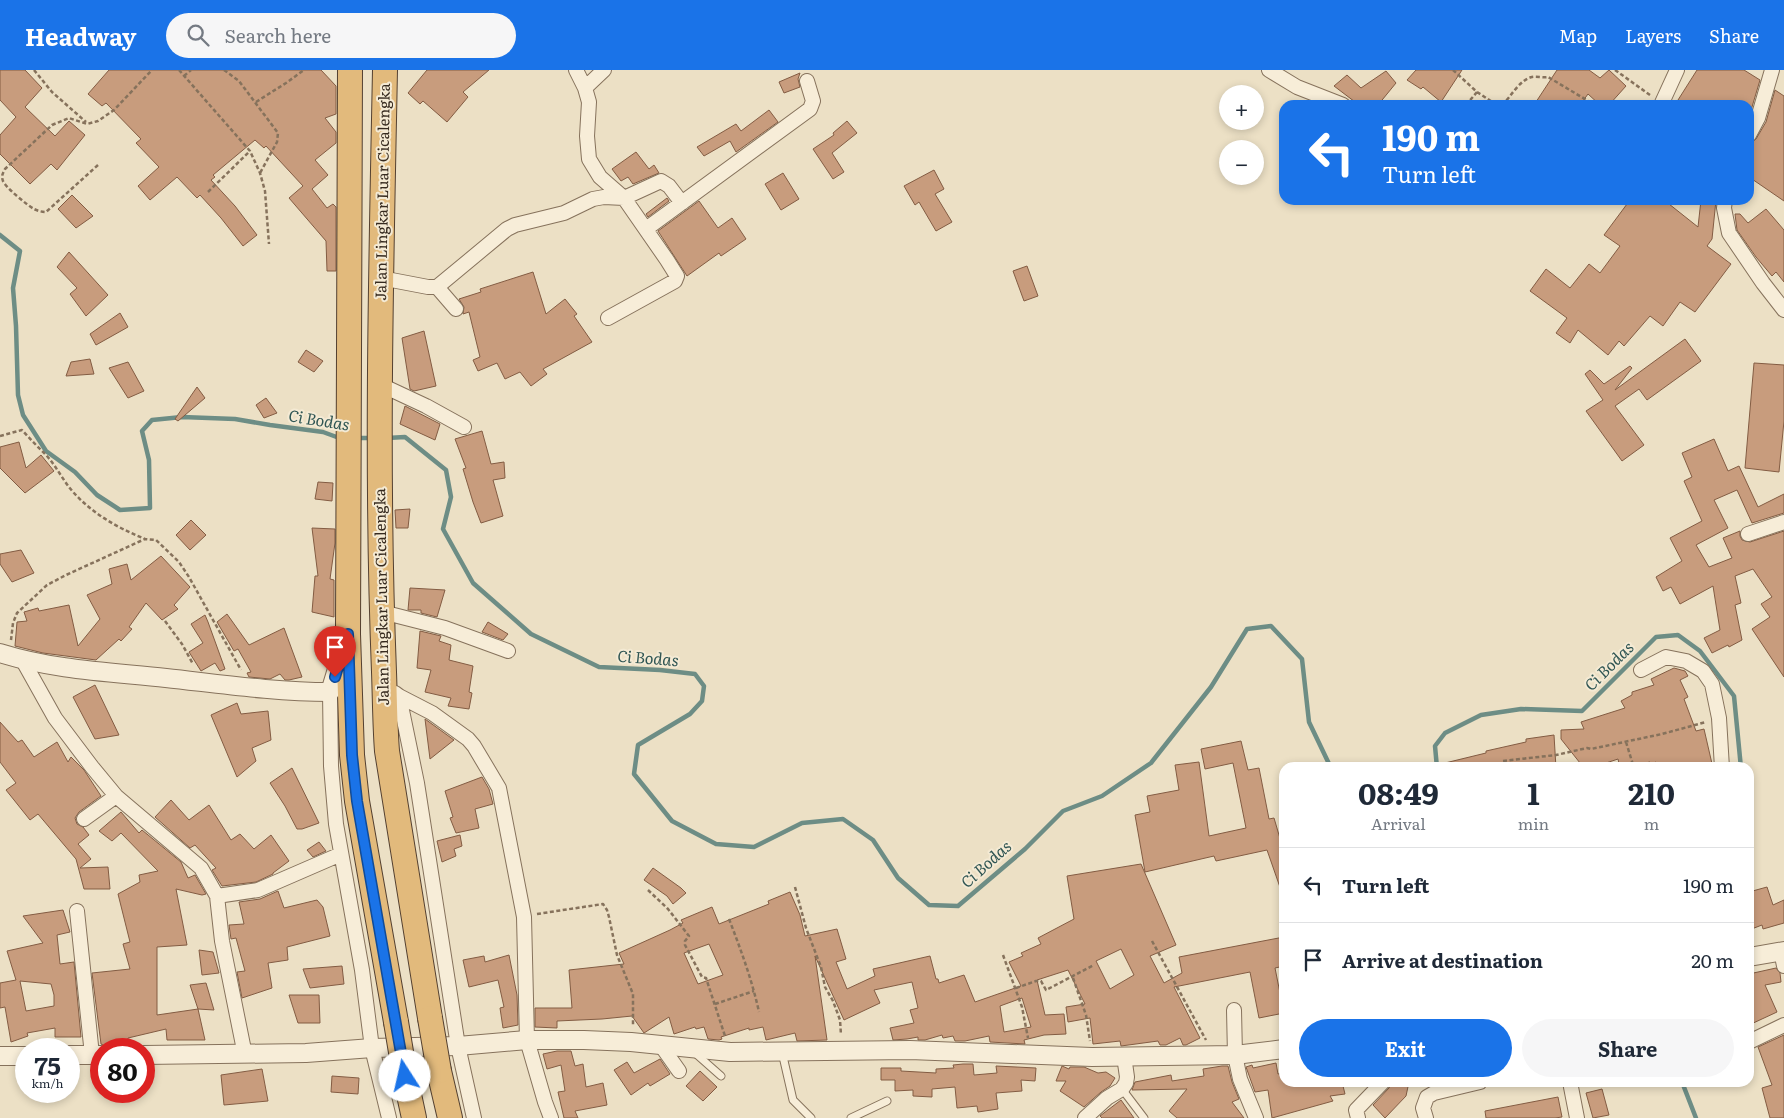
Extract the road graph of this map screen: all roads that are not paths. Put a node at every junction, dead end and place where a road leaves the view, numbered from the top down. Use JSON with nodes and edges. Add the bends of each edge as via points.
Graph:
{"nodes":[{"id":1,"x":350,"y":70,"type":"edge"},
{"id":2,"x":385,"y":70,"type":"edge"},
{"id":3,"x":576,"y":70,"type":"edge"},
{"id":4,"x":604,"y":70,"type":"edge"},
{"id":5,"x":1269,"y":70,"type":"edge"},
{"id":6,"x":1677,"y":70,"type":"edge"},
{"id":7,"x":1772,"y":70,"type":"edge"},
{"id":8,"x":807,"y":81,"type":"dead end"},
{"id":9,"x":585,"y":88,"type":"junction"},
{"id":10,"x":1330,"y":100,"type":"edge"},
{"id":11,"x":1663,"y":100,"type":"edge"},
{"id":12,"x":1754,"y":126,"type":"edge"},
{"id":13,"x":624,"y":198,"type":"junction"},
{"id":14,"x":682,"y":203,"type":"junction"},
{"id":15,"x":1724,"y":205,"type":"edge"},
{"id":16,"x":646,"y":229,"type":"junction"},
{"id":17,"x":381,"y":278,"type":"junction"},
{"id":18,"x":437,"y":287,"type":"junction"},
{"id":19,"x":456,"y":309,"type":"dead end"},
{"id":20,"x":1784,"y":310,"type":"edge"},
{"id":21,"x":608,"y":318,"type":"dead end"},
{"id":22,"x":379,"y":390,"type":"junction"},
{"id":23,"x":464,"y":428,"type":"dead end"},
{"id":24,"x":1784,"y":522,"type":"edge"},
{"id":25,"x":1748,"y":534,"type":"dead end"},
{"id":26,"x":382,"y":612,"type":"junction"},
{"id":27,"x":348,"y":634,"type":"junction"},
{"id":28,"x":508,"y":651,"type":"dead end"},
{"id":29,"x":11,"y":656,"type":"edge"},
{"id":30,"x":1641,"y":670,"type":"dead end"},
{"id":31,"x":392,"y":691,"type":"junction"},
{"id":32,"x":330,"y":692,"type":"junction"},
{"id":33,"x":1722,"y":762,"type":"edge"},
{"id":34,"x":116,"y":796,"type":"junction"},
{"id":35,"x":84,"y":819,"type":"dead end"},
{"id":36,"x":341,"y":854,"type":"junction"},
{"id":37,"x":217,"y":896,"type":"junction"},
{"id":38,"x":77,"y":911,"type":"dead end"},
{"id":39,"x":1783,"y":956,"type":"edge"},
{"id":40,"x":1754,"y":957,"type":"edge"},
{"id":41,"x":1234,"y":1010,"type":"dead end"},
{"id":42,"x":1784,"y":1025,"type":"edge"},
{"id":43,"x":95,"y":1038,"type":"edge"},
{"id":44,"x":527,"y":1040,"type":"junction"},
{"id":45,"x":1754,"y":1040,"type":"edge"},
{"id":46,"x":660,"y":1044,"type":"junction"},
{"id":47,"x":458,"y":1046,"type":"junction"},
{"id":48,"x":372,"y":1048,"type":"junction"},
{"id":49,"x":691,"y":1049,"type":"junction"},
{"id":50,"x":1279,"y":1050,"type":"edge"},
{"id":51,"x":781,"y":1052,"type":"junction"},
{"id":52,"x":0,"y":1053,"type":"edge"},
{"id":53,"x":15,"y":1055,"type":"edge"},
{"id":54,"x":155,"y":1055,"type":"edge"},
{"id":55,"x":245,"y":1055,"type":"junction"},
{"id":56,"x":1124,"y":1056,"type":"junction"},
{"id":57,"x":1235,"y":1056,"type":"junction"},
{"id":58,"x":679,"y":1071,"type":"dead end"},
{"id":59,"x":721,"y":1076,"type":"dead end"},
{"id":60,"x":1378,"y":1087,"type":"edge"},
{"id":61,"x":1459,"y":1087,"type":"edge"},
{"id":62,"x":1571,"y":1087,"type":"edge"},
{"id":63,"x":1122,"y":1089,"type":"junction"},
{"id":64,"x":888,"y":1101,"type":"dead end"},
{"id":65,"x":389,"y":1118,"type":"edge"},
{"id":66,"x":414,"y":1118,"type":"edge"},
{"id":67,"x":450,"y":1118,"type":"edge"},
{"id":68,"x":474,"y":1118,"type":"edge"},
{"id":69,"x":551,"y":1118,"type":"edge"},
{"id":70,"x":811,"y":1118,"type":"edge"},
{"id":71,"x":851,"y":1118,"type":"edge"},
{"id":72,"x":1085,"y":1118,"type":"edge"},
{"id":73,"x":1144,"y":1118,"type":"edge"},
{"id":74,"x":1256,"y":1118,"type":"edge"},
{"id":75,"x":1358,"y":1118,"type":"edge"},
{"id":76,"x":1426,"y":1118,"type":"edge"},
{"id":77,"x":1577,"y":1118,"type":"edge"}],
"edges":[{"from":1,"to":27,"type":"highway","name":"Jalan Lingkar Luar Cicalengka"},
{"from":2,"to":17,"type":"highway","name":"Jalan Lingkar Luar Cicalengka"},
{"from":3,"to":9,"type":"street"},
{"from":4,"to":9,"type":"street"},
{"from":5,"to":10,"type":"street","via":[[1297,87]]},
{"from":6,"to":11,"type":"street"},
{"from":7,"to":12,"type":"street"},
{"from":8,"to":14,"type":"street","via":[[813,95],[810,109]]},
{"from":9,"to":13,"type":"street","via":[[589,102],[589,159],[600,177]]},
{"from":13,"to":14,"type":"street","via":[[663,181]]},
{"from":13,"to":16,"type":"street"},
{"from":13,"to":18,"type":"street","via":[[593,199],[564,214],[515,225]]},
{"from":14,"to":16,"type":"street"},
{"from":15,"to":20,"type":"street","via":[[1729,233]]},
{"from":16,"to":21,"type":"street","via":[[677,279]]},
{"from":17,"to":18,"type":"street"},
{"from":17,"to":22,"type":"highway","name":"Jalan Lingkar Luar Cicalengka"},
{"from":18,"to":19,"type":"street"},
{"from":22,"to":23,"type":"street","via":[[426,406]]},
{"from":22,"to":26,"type":"highway","name":"Jalan Lingkar Luar Cicalengka"},
{"from":24,"to":25,"type":"street"},
{"from":26,"to":28,"type":"street","via":[[445,628]]},
{"from":26,"to":31,"type":"highway","name":"Jalan Lingkar Luar Cicalengka"},
{"from":27,"to":32,"type":"street"},
{"from":27,"to":66,"type":"highway","name":"Jalan Lingkar Luar Cicalengka","bridge":true,"via":[[352,755],[357,801]]},
{"from":29,"to":32,"type":"street","via":[[119,675],[251,689]]},
{"from":29,"to":34,"type":"street","via":[[54,718]]},
{"from":30,"to":33,"type":"street","via":[[1666,657],[1686,661],[1703,671],[1712,684],[1719,718]]},
{"from":31,"to":44,"type":"street","via":[[432,713],[468,739],[499,788],[524,917]]},
{"from":31,"to":47,"type":"street","via":[[417,783]]},
{"from":31,"to":67,"type":"highway","name":"Jalan Lingkar Luar Cicalengka","bridge":true,"via":[[387,751],[430,1018]]},
{"from":32,"to":36,"type":"street","via":[[331,766]]},
{"from":34,"to":35,"type":"street"},
{"from":34,"to":37,"type":"street","via":[[201,868]]},
{"from":36,"to":37,"type":"street","via":[[258,890]]},
{"from":36,"to":48,"type":"street"},
{"from":37,"to":55,"type":"street","via":[[222,941]]},
{"from":38,"to":43,"type":"street"},
{"from":39,"to":40,"type":"street"},
{"from":41,"to":57,"type":"street"},
{"from":42,"to":45,"type":"street"},
{"from":44,"to":46,"type":"street"},
{"from":44,"to":47,"type":"street"},
{"from":44,"to":69,"type":"street"},
{"from":46,"to":49,"type":"street"},
{"from":46,"to":58,"type":"street"},
{"from":47,"to":48,"type":"street"},
{"from":47,"to":68,"type":"street"},
{"from":48,"to":55,"type":"street"},
{"from":48,"to":65,"type":"street"},
{"from":49,"to":51,"type":"street"},
{"from":49,"to":59,"type":"lane"},
{"from":50,"to":57,"type":"street"},
{"from":51,"to":56,"type":"street","via":[[910,1050]]},
{"from":51,"to":70,"type":"lane","via":[[793,1100]]},
{"from":52,"to":53,"type":"street"},
{"from":54,"to":55,"type":"street"},
{"from":56,"to":57,"type":"street"},
{"from":56,"to":63,"type":"street","via":[[1127,1078]]},
{"from":57,"to":74,"type":"street","via":[[1240,1079]]},
{"from":60,"to":75,"type":"street","via":[[1356,1110]]},
{"from":61,"to":76,"type":"street","via":[[1427,1097],[1423,1108]]},
{"from":62,"to":77,"type":"street"},
{"from":63,"to":72,"type":"street"},
{"from":63,"to":73,"type":"lane"},
{"from":64,"to":71,"type":"lane"}]}
